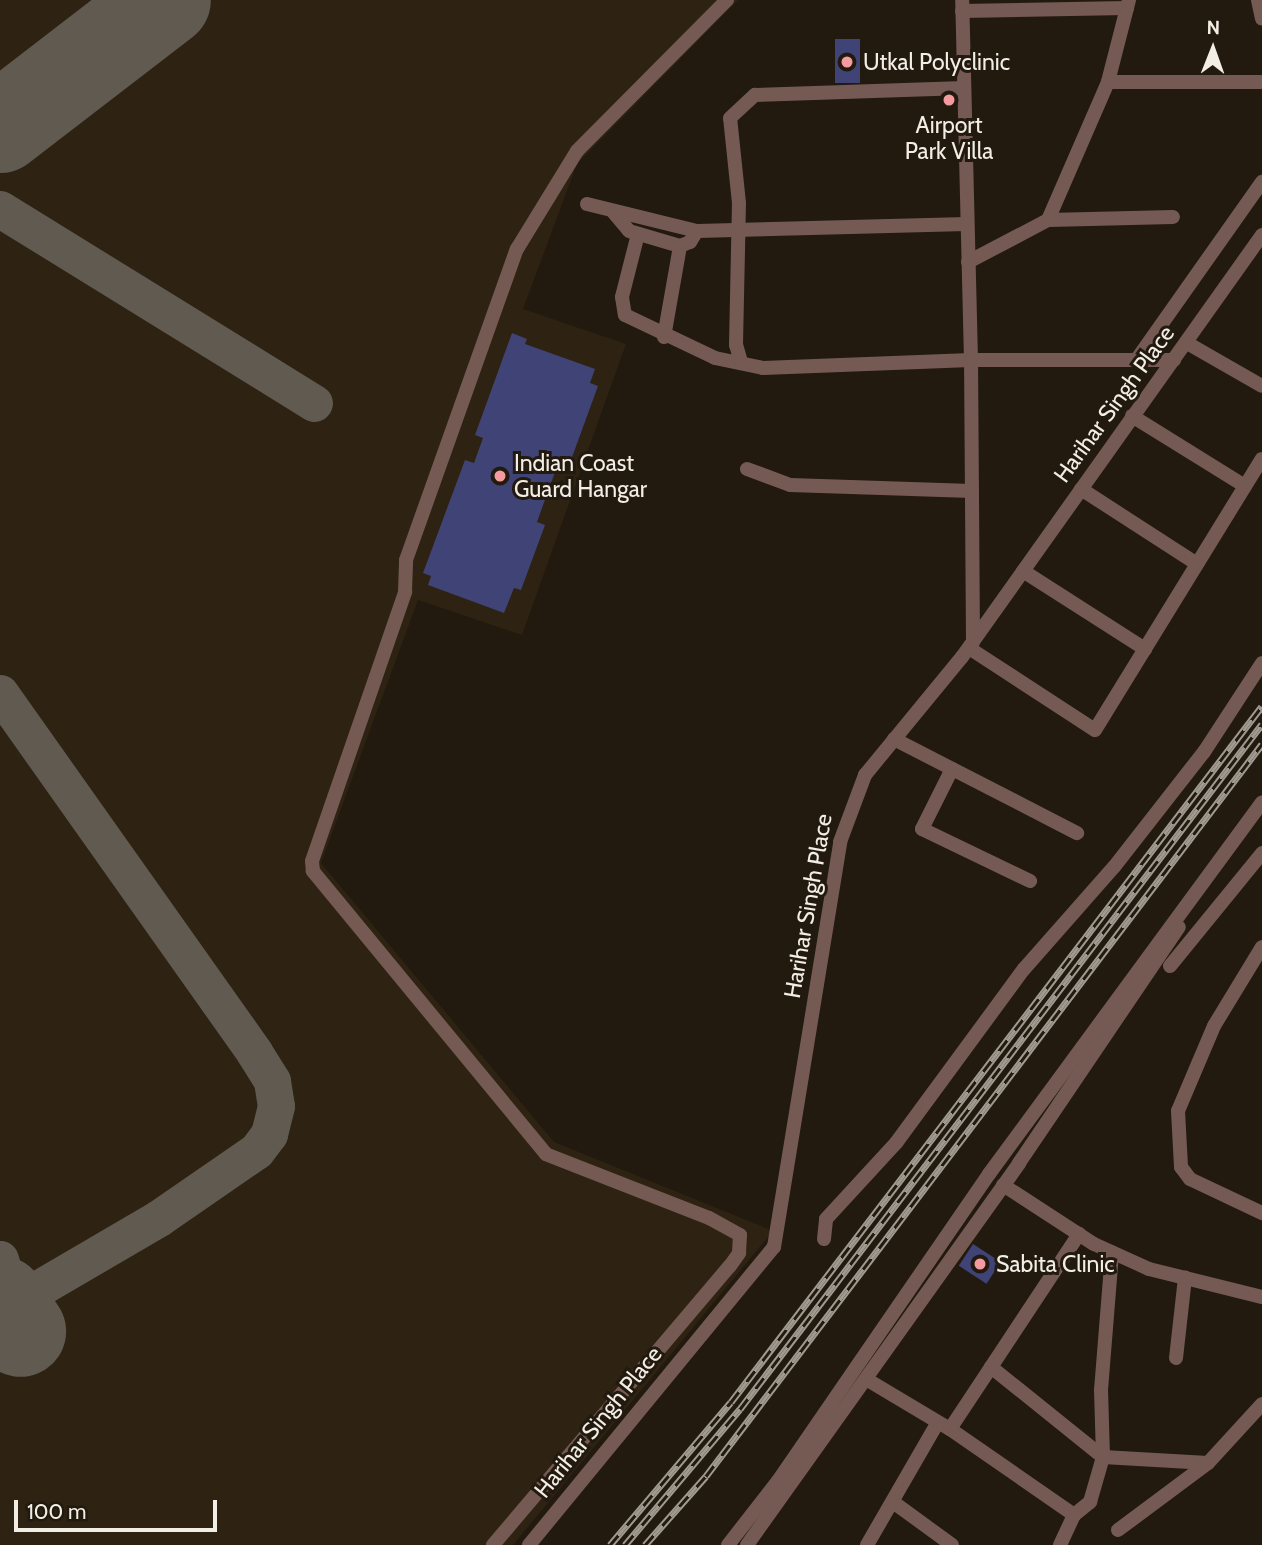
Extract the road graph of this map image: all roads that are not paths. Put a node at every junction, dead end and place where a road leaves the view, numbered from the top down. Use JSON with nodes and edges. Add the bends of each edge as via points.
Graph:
{"nodes":[{"id":1,"x":727,"y":0,"type":"edge"},
{"id":2,"x":1258,"y":0,"type":"edge"},
{"id":3,"x":1128,"y":4,"type":"edge"},
{"id":4,"x":962,"y":5,"type":"edge"},
{"id":5,"x":1262,"y":19,"type":"edge"},
{"id":6,"x":1108,"y":82,"type":"junction"},
{"id":7,"x":1262,"y":82,"type":"edge"},
{"id":8,"x":964,"y":88,"type":"junction"},
{"id":9,"x":1262,"y":182,"type":"edge"},
{"id":10,"x":587,"y":204,"type":"dead end"},
{"id":11,"x":614,"y":213,"type":"junction"},
{"id":12,"x":1173,"y":217,"type":"dead end"},
{"id":13,"x":1048,"y":220,"type":"junction"},
{"id":14,"x":967,"y":223,"type":"junction"},
{"id":15,"x":738,"y":227,"type":"junction"},
{"id":16,"x":697,"y":230,"type":"junction"},
{"id":17,"x":638,"y":234,"type":"junction"},
{"id":18,"x":1262,"y":235,"type":"edge"},
{"id":19,"x":680,"y":246,"type":"junction"},
{"id":20,"x":968,"y":262,"type":"junction"},
{"id":21,"x":664,"y":337,"type":"junction"},
{"id":22,"x":1187,"y":342,"type":"junction"},
{"id":23,"x":1137,"y":359,"type":"junction"},
{"id":24,"x":971,"y":360,"type":"junction"},
{"id":25,"x":1174,"y":360,"type":"junction"},
{"id":26,"x":741,"y":362,"type":"junction"},
{"id":27,"x":1262,"y":386,"type":"edge"},
{"id":28,"x":1132,"y":416,"type":"junction"},
{"id":29,"x":1262,"y":459,"type":"edge"},
{"id":30,"x":747,"y":469,"type":"dead end"},
{"id":31,"x":1245,"y":486,"type":"junction"},
{"id":32,"x":1081,"y":489,"type":"junction"},
{"id":33,"x":972,"y":491,"type":"junction"},
{"id":34,"x":1197,"y":564,"type":"junction"},
{"id":35,"x":1023,"y":571,"type":"junction"},
{"id":36,"x":971,"y":645,"type":"junction"},
{"id":37,"x":1145,"y":649,"type":"junction"},
{"id":38,"x":1262,"y":663,"type":"edge"},
{"id":39,"x":894,"y":739,"type":"junction"},
{"id":40,"x":953,"y":769,"type":"junction"},
{"id":41,"x":1262,"y":802,"type":"edge"},
{"id":42,"x":1250,"y":818,"type":"junction"},
{"id":43,"x":1077,"y":833,"type":"dead end"},
{"id":44,"x":1262,"y":853,"type":"edge"},
{"id":45,"x":1030,"y":881,"type":"dead end"},
{"id":46,"x":1262,"y":947,"type":"edge"},
{"id":47,"x":1170,"y":966,"type":"dead end"},
{"id":48,"x":1003,"y":1185,"type":"junction"},
{"id":49,"x":1262,"y":1213,"type":"edge"},
{"id":50,"x":1079,"y":1234,"type":"junction"},
{"id":51,"x":824,"y":1239,"type":"dead end"},
{"id":52,"x":1112,"y":1252,"type":"junction"},
{"id":53,"x":1185,"y":1278,"type":"junction"},
{"id":54,"x":1262,"y":1297,"type":"edge"},
{"id":55,"x":1176,"y":1358,"type":"dead end"},
{"id":56,"x":991,"y":1367,"type":"junction"},
{"id":57,"x":866,"y":1379,"type":"junction"},
{"id":58,"x":1262,"y":1404,"type":"edge"},
{"id":59,"x":943,"y":1427,"type":"junction"},
{"id":60,"x":1103,"y":1457,"type":"junction"},
{"id":61,"x":1208,"y":1463,"type":"junction"},
{"id":62,"x":893,"y":1502,"type":"junction"},
{"id":63,"x":1074,"y":1515,"type":"junction"},
{"id":64,"x":1118,"y":1530,"type":"dead end"},
{"id":65,"x":493,"y":1545,"type":"edge"},
{"id":66,"x":529,"y":1545,"type":"edge"},
{"id":67,"x":728,"y":1545,"type":"edge"},
{"id":68,"x":747,"y":1545,"type":"edge"},
{"id":69,"x":867,"y":1545,"type":"edge"},
{"id":70,"x":952,"y":1545,"type":"edge"},
{"id":71,"x":1060,"y":1545,"type":"edge"}],
"edges":[{"from":1,"to":65,"type":"street","via":[[577,151],[517,250],[406,560],[401,602],[312,862],[313,871],[546,1154],[709,1218],[740,1235],[739,1252],[730,1266]]},
{"from":2,"to":5,"type":"street"},
{"from":3,"to":4,"type":"street"},
{"from":3,"to":6,"type":"street"},
{"from":4,"to":8,"type":"street"},
{"from":6,"to":7,"type":"street"},
{"from":6,"to":13,"type":"street"},
{"from":8,"to":14,"type":"street"},
{"from":8,"to":15,"type":"street","via":[[755,94],[730,118]]},
{"from":9,"to":23,"type":"street"},
{"from":10,"to":11,"type":"street"},
{"from":11,"to":16,"type":"street"},
{"from":11,"to":17,"type":"street","via":[[621,225]]},
{"from":12,"to":13,"type":"street"},
{"from":13,"to":20,"type":"street"},
{"from":14,"to":15,"type":"street"},
{"from":14,"to":20,"type":"street"},
{"from":15,"to":16,"type":"street"},
{"from":15,"to":26,"type":"street","via":[[736,345]]},
{"from":16,"to":19,"type":"street","via":[[690,242]]},
{"from":17,"to":19,"type":"street"},
{"from":17,"to":21,"type":"street","via":[[623,307],[631,321]]},
{"from":18,"to":22,"type":"street","name":"Harihar Singh Place"},
{"from":19,"to":21,"type":"street"},
{"from":20,"to":24,"type":"street"},
{"from":21,"to":26,"type":"street","via":[[715,358]]},
{"from":22,"to":25,"type":"street","name":"Harihar Singh Place"},
{"from":22,"to":27,"type":"street"},
{"from":23,"to":24,"type":"street"},
{"from":23,"to":25,"type":"street"},
{"from":24,"to":26,"type":"street","via":[[763,368]]},
{"from":24,"to":33,"type":"street"},
{"from":25,"to":28,"type":"street","name":"Harihar Singh Place"},
{"from":28,"to":31,"type":"street"},
{"from":28,"to":32,"type":"street","name":"Harihar Singh Place"},
{"from":29,"to":31,"type":"street"},
{"from":30,"to":33,"type":"street","via":[[790,485]]},
{"from":31,"to":34,"type":"street"},
{"from":32,"to":34,"type":"street"},
{"from":32,"to":35,"type":"street","name":"Harihar Singh Place"},
{"from":33,"to":36,"type":"street"},
{"from":34,"to":37,"type":"street"},
{"from":35,"to":36,"type":"street","name":"Harihar Singh Place"},
{"from":35,"to":37,"type":"street"},
{"from":36,"to":37,"type":"street","via":[[1096,730]]},
{"from":36,"to":39,"type":"street","name":"Harihar Singh Place"},
{"from":38,"to":51,"type":"street","via":[[1204,752],[1114,867],[1024,968],[896,1143],[826,1219]]},
{"from":39,"to":40,"type":"street"},
{"from":39,"to":66,"type":"street","name":"Harihar Singh Place","via":[[865,775],[840,842],[774,1247]]},
{"from":40,"to":43,"type":"street"},
{"from":40,"to":45,"type":"street","via":[[922,829]]},
{"from":41,"to":42,"type":"street"},
{"from":42,"to":48,"type":"street"},
{"from":42,"to":67,"type":"street","via":[[989,1174],[778,1481]]},
{"from":44,"to":47,"type":"street"},
{"from":46,"to":49,"type":"street","via":[[1214,1026],[1178,1111],[1181,1167],[1190,1179]]},
{"from":48,"to":50,"type":"street"},
{"from":48,"to":57,"type":"street"},
{"from":50,"to":52,"type":"street"},
{"from":50,"to":56,"type":"street"},
{"from":52,"to":53,"type":"street","via":[[1149,1269]]},
{"from":52,"to":60,"type":"street","via":[[1101,1390]]},
{"from":53,"to":54,"type":"street"},
{"from":53,"to":55,"type":"street"},
{"from":56,"to":59,"type":"street"},
{"from":56,"to":60,"type":"street"},
{"from":57,"to":59,"type":"street"},
{"from":57,"to":68,"type":"street"},
{"from":58,"to":61,"type":"street"},
{"from":59,"to":62,"type":"street"},
{"from":59,"to":63,"type":"street"},
{"from":60,"to":61,"type":"street"},
{"from":60,"to":63,"type":"street","via":[[1090,1502]]},
{"from":61,"to":64,"type":"street"},
{"from":62,"to":69,"type":"street"},
{"from":62,"to":70,"type":"street"},
{"from":63,"to":71,"type":"street"}]}
